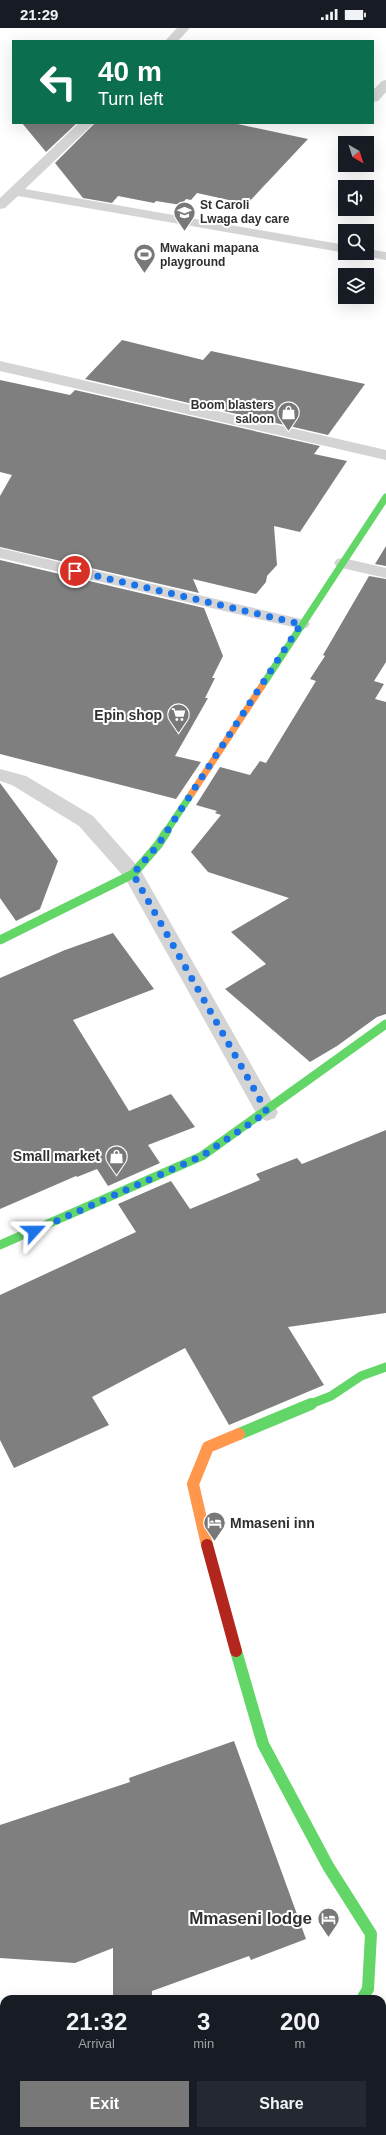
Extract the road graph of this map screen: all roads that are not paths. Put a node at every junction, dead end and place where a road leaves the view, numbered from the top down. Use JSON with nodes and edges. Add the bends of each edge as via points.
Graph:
{"nodes":[{"id":1,"x":184,"y":28,"type":"edge"},
{"id":2,"x":172,"y":40,"type":"edge"},
{"id":3,"x":386,"y":84,"type":"edge"},
{"id":4,"x":374,"y":97,"type":"edge"},
{"id":5,"x":86,"y":124,"type":"edge"},
{"id":6,"x":15,"y":191,"type":"junction"},
{"id":7,"x":0,"y":205,"type":"edge"},
{"id":8,"x":338,"y":248,"type":"edge"},
{"id":9,"x":374,"y":254,"type":"edge"},
{"id":10,"x":386,"y":256,"type":"edge"},
{"id":11,"x":0,"y":366,"type":"edge"},
{"id":12,"x":386,"y":455,"type":"edge"},
{"id":13,"x":386,"y":497,"type":"edge"},
{"id":14,"x":0,"y":553,"type":"edge"},
{"id":15,"x":343,"y":563,"type":"junction"},
{"id":16,"x":386,"y":573,"type":"edge"},
{"id":17,"x":301,"y":624,"type":"junction"},
{"id":18,"x":0,"y":775,"type":"edge"},
{"id":19,"x":133,"y":874,"type":"junction"},
{"id":20,"x":0,"y":940,"type":"edge"},
{"id":21,"x":386,"y":1024,"type":"edge"},
{"id":22,"x":267,"y":1112,"type":"junction"},
{"id":23,"x":0,"y":1245,"type":"edge"},
{"id":24,"x":386,"y":1367,"type":"edge"},
{"id":25,"x":364,"y":1995,"type":"edge"}],
"edges":[{"from":1,"to":2,"type":"street"},
{"from":3,"to":4,"type":"street"},
{"from":5,"to":6,"type":"street"},
{"from":6,"to":7,"type":"street"},
{"from":6,"to":8,"type":"street"},
{"from":9,"to":10,"type":"street"},
{"from":11,"to":12,"type":"street"},
{"from":13,"to":15,"type":"street"},
{"from":14,"to":17,"type":"street"},
{"from":15,"to":16,"type":"street"},
{"from":15,"to":17,"type":"street"},
{"from":17,"to":19,"type":"street","via":[[158,845]]},
{"from":18,"to":19,"type":"street","via":[[20,780],[86,821]]},
{"from":19,"to":20,"type":"street"},
{"from":19,"to":22,"type":"street"},
{"from":21,"to":22,"type":"street"},
{"from":22,"to":23,"type":"street","via":[[202,1156]]},
{"from":24,"to":25,"type":"street","via":[[362,1376],[331,1396],[208,1447],[193,1484],[214,1577],[263,1744],[328,1866],[371,1934],[368,1989]]}]}
